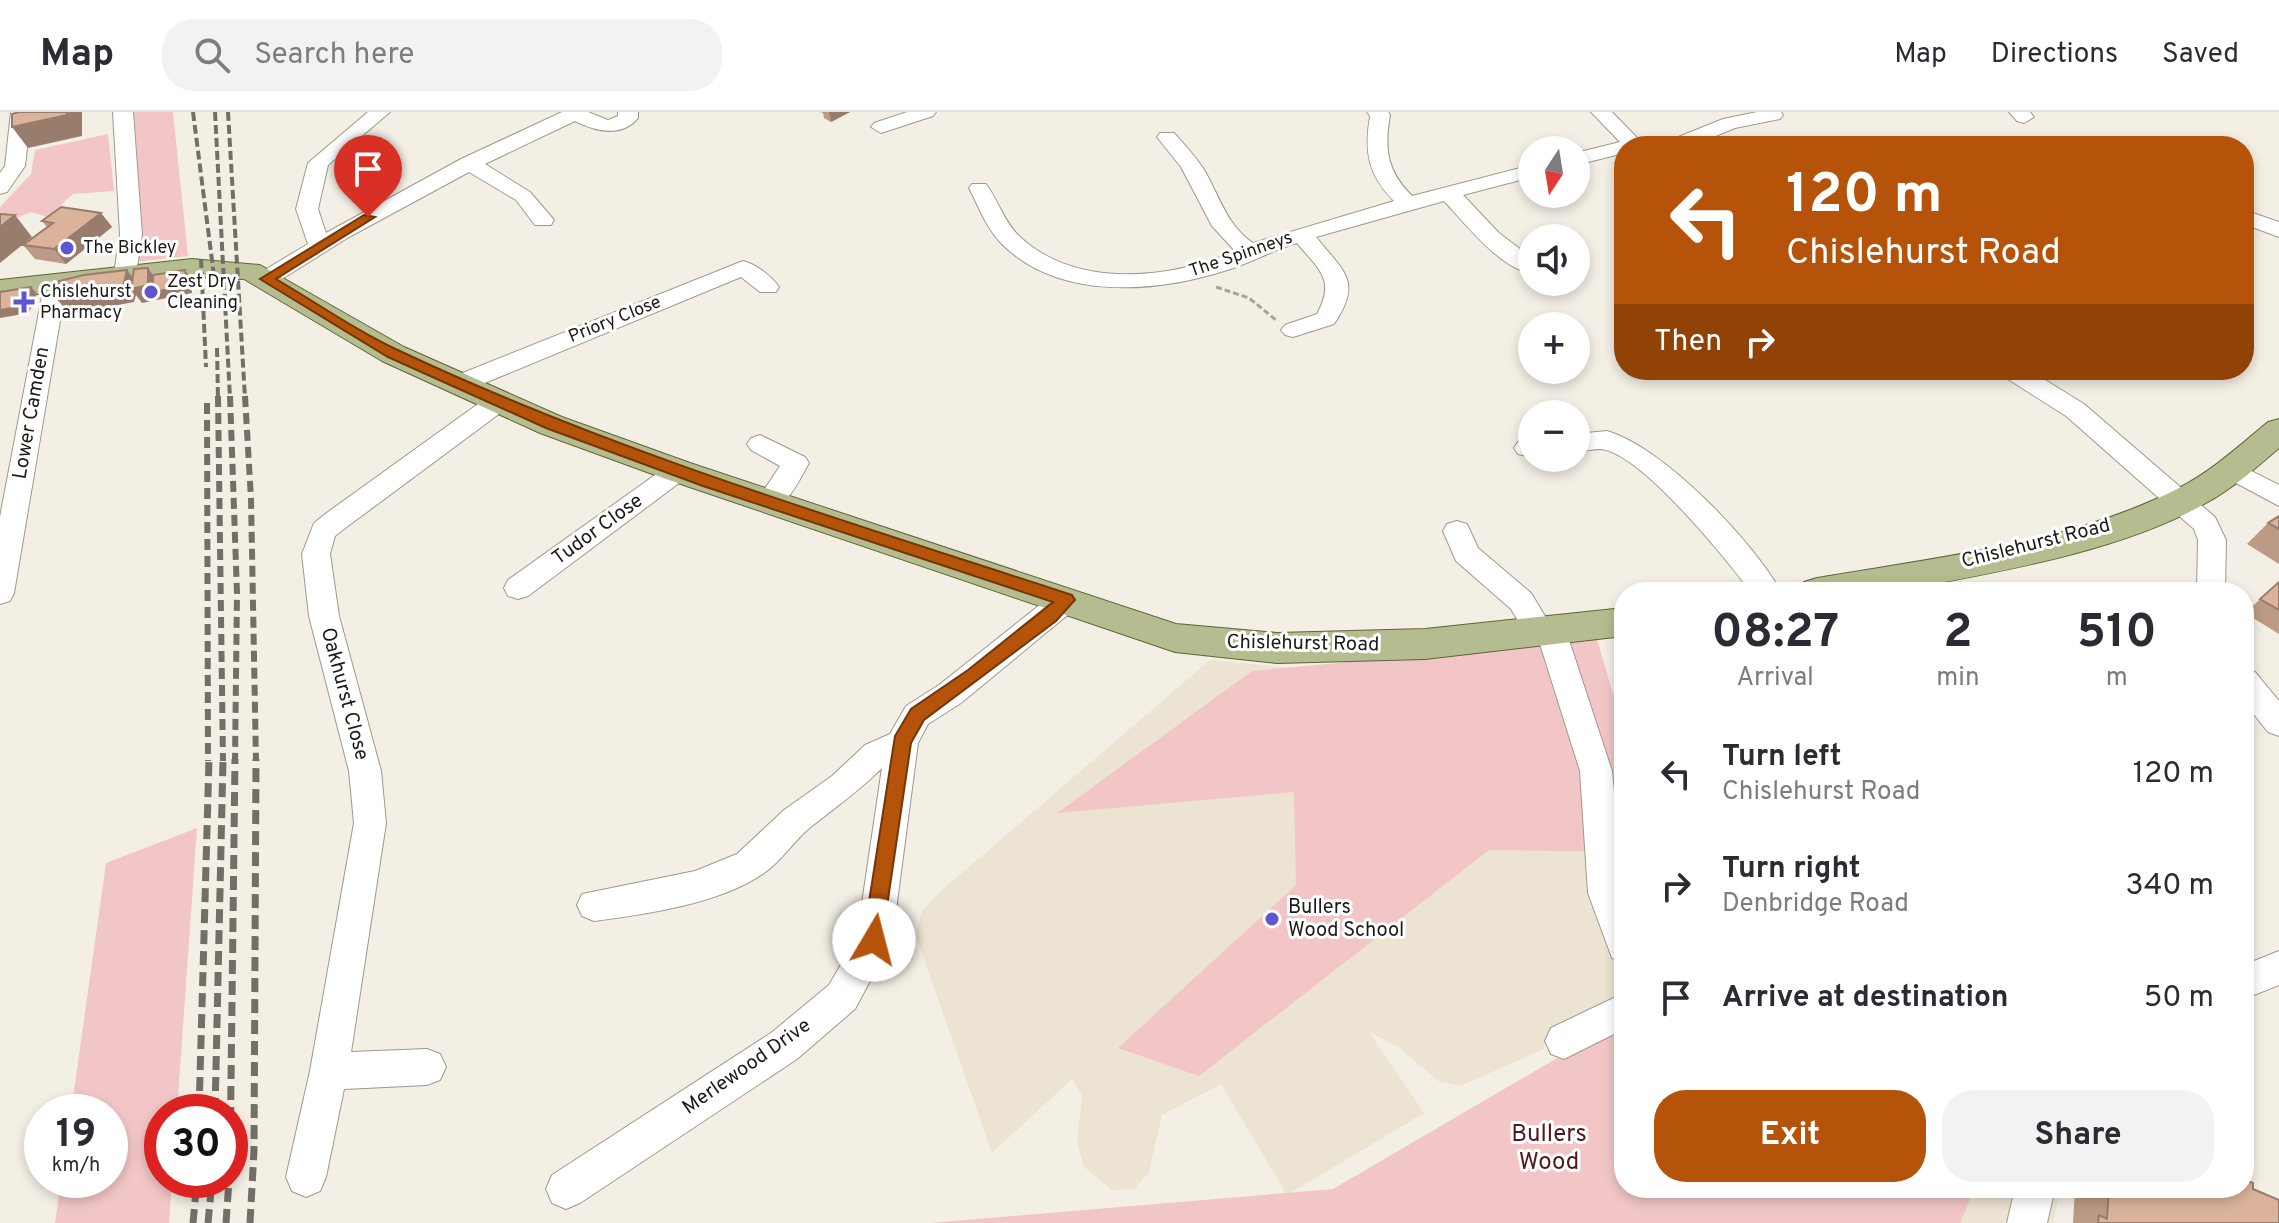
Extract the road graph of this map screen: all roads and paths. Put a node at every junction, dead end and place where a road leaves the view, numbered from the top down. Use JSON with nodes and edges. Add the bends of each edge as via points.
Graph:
{"nodes":[{"id":1,"x":21,"y":112,"type":"edge"},
{"id":2,"x":123,"y":112,"type":"edge"},
{"id":3,"x":380,"y":112,"type":"edge"},
{"id":4,"x":628,"y":112,"type":"edge"},
{"id":5,"x":926,"y":112,"type":"edge"},
{"id":6,"x":1377,"y":112,"type":"edge"},
{"id":7,"x":1601,"y":112,"type":"edge"},
{"id":8,"x":577,"y":113,"type":"edge"},
{"id":9,"x":0,"y":114,"type":"edge"},
{"id":10,"x":1773,"y":115,"type":"dead end"},
{"id":11,"x":881,"y":127,"type":"dead end"},
{"id":12,"x":1622,"y":136,"type":"edge"},
{"id":13,"x":1698,"y":136,"type":"edge"},
{"id":14,"x":1167,"y":137,"type":"dead end"},
{"id":15,"x":1614,"y":150,"type":"edge"},
{"id":16,"x":1590,"y":156,"type":"edge"},
{"id":17,"x":468,"y":163,"type":"junction"},
{"id":18,"x":1518,"y":174,"type":"edge"},
{"id":19,"x":1,"y":186,"type":"edge"},
{"id":20,"x":979,"y":188,"type":"dead end"},
{"id":21,"x":1448,"y":192,"type":"junction"},
{"id":22,"x":1407,"y":203,"type":"junction"},
{"id":23,"x":543,"y":220,"type":"dead end"},
{"id":24,"x":2254,"y":220,"type":"edge"},
{"id":25,"x":2279,"y":230,"type":"edge"},
{"id":26,"x":1302,"y":234,"type":"junction"},
{"id":27,"x":319,"y":245,"type":"junction"},
{"id":28,"x":1250,"y":251,"type":"junction"},
{"id":29,"x":1518,"y":258,"type":"edge"},
{"id":30,"x":1190,"y":273,"type":"junction"},
{"id":31,"x":125,"y":274,"type":"junction"},
{"id":32,"x":266,"y":279,"type":"junction"},
{"id":33,"x":59,"y":281,"type":"junction"},
{"id":34,"x":768,"y":287,"type":"dead end"},
{"id":35,"x":0,"y":289,"type":"edge"},
{"id":36,"x":1293,"y":330,"type":"joint"},
{"id":37,"x":2028,"y":380,"type":"edge"},
{"id":38,"x":459,"y":384,"type":"junction"},
{"id":39,"x":498,"y":402,"type":"junction"},
{"id":40,"x":2279,"y":430,"type":"edge"},
{"id":41,"x":1590,"y":442,"type":"edge"},
{"id":42,"x":760,"y":444,"type":"dead end"},
{"id":43,"x":2232,"y":470,"type":"junction"},
{"id":44,"x":678,"y":471,"type":"junction"},
{"id":45,"x":2279,"y":497,"type":"edge"},
{"id":46,"x":2181,"y":501,"type":"junction"},
{"id":47,"x":769,"y":502,"type":"junction"},
{"id":48,"x":1457,"y":531,"type":"dead end"},
{"id":49,"x":1759,"y":582,"type":"edge"},
{"id":50,"x":1872,"y":582,"type":"edge"},
{"id":51,"x":2211,"y":582,"type":"edge"},
{"id":52,"x":518,"y":588,"type":"dead end"},
{"id":53,"x":0,"y":593,"type":"edge"},
{"id":54,"x":1066,"y":600,"type":"junction"},
{"id":55,"x":1614,"y":623,"type":"edge"},
{"id":56,"x":1545,"y":632,"type":"junction"},
{"id":57,"x":2254,"y":692,"type":"edge"},
{"id":58,"x":2279,"y":723,"type":"edge"},
{"id":59,"x":901,"y":746,"type":"junction"},
{"id":60,"x":594,"y":905,"type":"dead end"},
{"id":61,"x":1614,"y":922,"type":"edge"},
{"id":62,"x":2279,"y":968,"type":"edge"},
{"id":63,"x":2254,"y":978,"type":"edge"},
{"id":64,"x":1614,"y":1015,"type":"edge"},
{"id":65,"x":1564,"y":1041,"type":"dead end"},
{"id":66,"x":427,"y":1067,"type":"dead end"},
{"id":67,"x":329,"y":1071,"type":"junction"},
{"id":68,"x":306,"y":1177,"type":"dead end"},
{"id":69,"x":566,"y":1189,"type":"dead end"},
{"id":70,"x":2033,"y":1198,"type":"edge"},
{"id":71,"x":2027,"y":1223,"type":"edge"}],
"edges":[{"from":1,"to":9,"type":"street"},
{"from":1,"to":19,"type":"street","via":[[15,166]]},
{"from":2,"to":31,"type":"street","via":[[131,234]]},
{"from":3,"to":27,"type":"street","via":[[318,163],[307,209]]},
{"from":4,"to":8,"type":"street","via":[[628,118],[612,126]]},
{"from":5,"to":11,"type":"street"},
{"from":6,"to":22,"type":"street","via":[[1375,160]]},
{"from":7,"to":12,"type":"street"},
{"from":8,"to":17,"type":"street"},
{"from":10,"to":13,"type":"street"},
{"from":14,"to":28,"type":"street","via":[[1193,168],[1230,238]]},
{"from":15,"to":16,"type":"street"},
{"from":17,"to":23,"type":"street","via":[[523,196]]},
{"from":17,"to":27,"type":"street"},
{"from":18,"to":21,"type":"street","name":"The Spinneys"},
{"from":20,"to":30,"type":"street","name":"The Spinneys","via":[[1012,242],[1045,264],[1084,276],[1137,281]]},
{"from":21,"to":22,"type":"street","name":"The Spinneys"},
{"from":21,"to":29,"type":"street"},
{"from":22,"to":26,"type":"street","name":"The Spinneys"},
{"from":24,"to":25,"type":"street"},
{"from":26,"to":28,"type":"street","name":"The Spinneys"},
{"from":26,"to":36,"type":"street","name":"The Spinneys","via":[[1336,276],[1339,295],[1326,319]]},
{"from":27,"to":32,"type":"street"},
{"from":28,"to":30,"type":"street","name":"The Spinneys"},
{"from":30,"to":36,"type":"path","via":[[1201,284],[1264,304],[1278,324]]},
{"from":31,"to":32,"type":"main road","name":"Chislehurst Road","via":[[192,268],[250,271]]},
{"from":31,"to":33,"type":"main road","name":"Chislehurst Road"},
{"from":32,"to":38,"type":"main road","name":"Chislehurst Road","via":[[393,354]]},
{"from":33,"to":35,"type":"main road","name":"Chislehurst Road"},
{"from":33,"to":53,"type":"street","name":"Lower Camden"},
{"from":34,"to":38,"type":"street","name":"Priory Close","via":[[743,268]]},
{"from":37,"to":46,"type":"street","via":[[2075,410]]},
{"from":38,"to":39,"type":"main road","name":"Chislehurst Road"},
{"from":39,"to":44,"type":"main road","name":"Chislehurst Road"},
{"from":39,"to":67,"type":"street","name":"Oakhurst Close","via":[[338,519],[318,543],[324,616],[365,771],[370,823]]},
{"from":40,"to":43,"type":"main road","name":"Chislehurst Road"},
{"from":41,"to":49,"type":"street","via":[[1607,440],[1653,466],[1725,538]]},
{"from":42,"to":47,"type":"street","via":[[796,463]]},
{"from":43,"to":45,"type":"street"},
{"from":43,"to":46,"type":"main road","name":"Chislehurst Road"},
{"from":44,"to":47,"type":"main road","name":"Chislehurst Road"},
{"from":44,"to":52,"type":"street","name":"Tudor Close"},
{"from":46,"to":50,"type":"main road","name":"Chislehurst Road","via":[[2089,535]]},
{"from":46,"to":51,"type":"street","via":[[2205,524],[2212,540]]},
{"from":47,"to":54,"type":"main road","name":"Chislehurst Road"},
{"from":48,"to":56,"type":"street","via":[[1466,554],[1521,601]]},
{"from":54,"to":56,"type":"main road","name":"Chislehurst Road","via":[[1175,638],[1277,648],[1425,644]]},
{"from":54,"to":59,"type":"street","name":"Merlewood Drive","via":[[917,715]]},
{"from":55,"to":56,"type":"main road","name":"Chislehurst Road"},
{"from":56,"to":61,"type":"street","via":[[1596,771],[1605,893]]},
{"from":57,"to":58,"type":"street"},
{"from":59,"to":60,"type":"street","via":[[877,751],[860,774],[733,874],[644,899]]},
{"from":59,"to":69,"type":"street","name":"Merlewood Drive","via":[[874,940],[842,997],[784,1046]]},
{"from":62,"to":63,"type":"street"},
{"from":64,"to":65,"type":"street"},
{"from":66,"to":67,"type":"street"},
{"from":67,"to":68,"type":"street","name":"Oakhurst Close"},
{"from":70,"to":71,"type":"street"}]}
